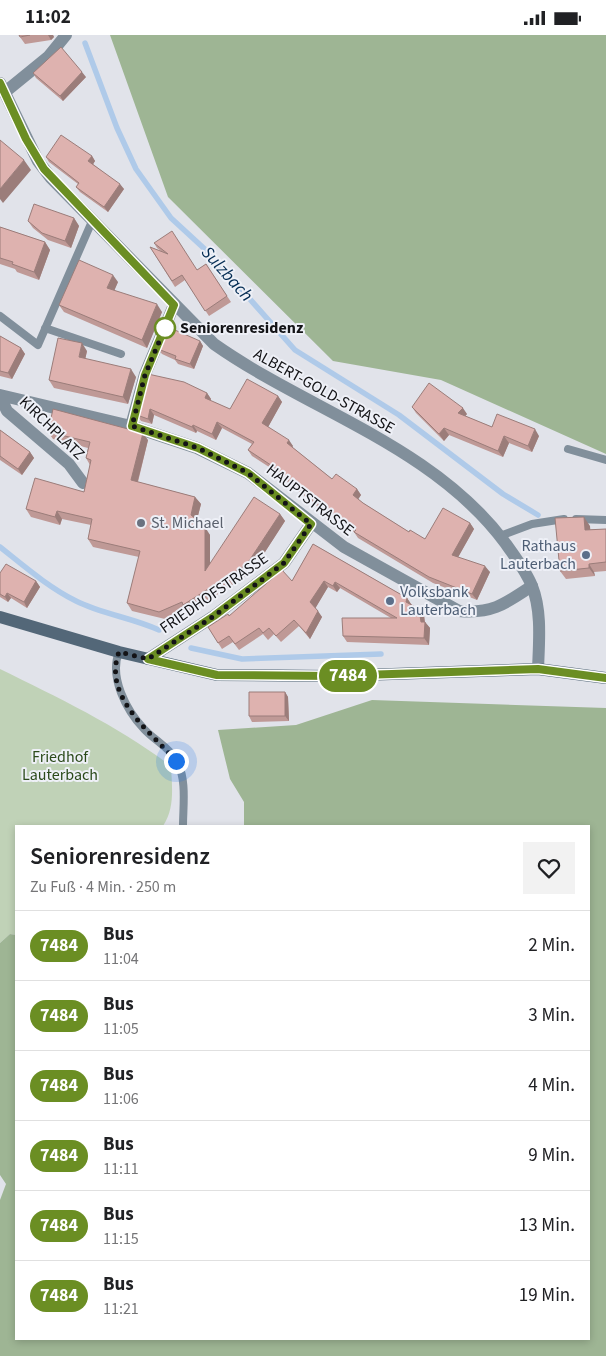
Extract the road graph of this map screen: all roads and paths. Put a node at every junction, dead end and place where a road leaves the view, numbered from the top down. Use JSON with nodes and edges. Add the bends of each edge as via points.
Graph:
{"nodes":[{"id":1,"x":66,"y":35,"type":"edge"},
{"id":2,"x":2,"y":87,"type":"edge"},
{"id":3,"x":92,"y":219,"type":"junction"},
{"id":4,"x":174,"y":305,"type":"junction"},
{"id":5,"x":0,"y":316,"type":"edge"},
{"id":6,"x":45,"y":328,"type":"junction"},
{"id":7,"x":121,"y":354,"type":"dead end"},
{"id":8,"x":0,"y":395,"type":"edge"},
{"id":9,"x":132,"y":426,"type":"junction"},
{"id":10,"x":568,"y":449,"type":"dead end"},
{"id":11,"x":606,"y":460,"type":"edge"},
{"id":12,"x":83,"y":483,"type":"dead end"},
{"id":13,"x":606,"y":520,"type":"edge"},
{"id":14,"x":311,"y":524,"type":"junction"},
{"id":15,"x":500,"y":536,"type":"junction"},
{"id":16,"x":532,"y":586,"type":"junction"},
{"id":17,"x":0,"y":617,"type":"edge"},
{"id":18,"x":119,"y":652,"type":"junction"},
{"id":19,"x":148,"y":659,"type":"junction"},
{"id":20,"x":538,"y":669,"type":"junction"},
{"id":21,"x":606,"y":678,"type":"edge"},
{"id":22,"x":182,"y":825,"type":"edge"}],
"edges":[{"from":1,"to":2,"type":"street","via":[[48,57]]},
{"from":2,"to":3,"type":"street","name":"ALBERT-GOLD-STRASSE","via":[[38,161]]},
{"from":3,"to":4,"type":"street","name":"ALBERT-GOLD-STRASSE"},
{"from":3,"to":6,"type":"lane"},
{"from":4,"to":9,"type":"street","via":[[145,375]]},
{"from":4,"to":15,"type":"street","name":"ALBERT-GOLD-STRASSE","via":[[214,344],[245,366],[349,420],[446,483]]},
{"from":5,"to":6,"type":"lane","via":[[38,345]]},
{"from":6,"to":7,"type":"lane"},
{"from":8,"to":9,"type":"street","name":"HAUPTSTRASSE"},
{"from":8,"to":12,"type":"street","name":"KIRCHPLATZ","via":[[7,411],[69,464]]},
{"from":9,"to":14,"type":"street","name":"HAUPTSTRASSE","via":[[198,448],[248,473]]},
{"from":10,"to":11,"type":"lane"},
{"from":13,"to":15,"type":"lane","via":[[567,519],[532,524]]},
{"from":14,"to":16,"type":"street","name":"HAUPTSTRASSE","via":[[344,547],[458,611],[478,613],[500,607]]},
{"from":14,"to":19,"type":"street","name":"FRIEDHOFSTRASSE","via":[[284,563],[214,616]]},
{"from":15,"to":16,"type":"street","name":"ALBERT-GOLD-STRASSE"},
{"from":16,"to":20,"type":"street","name":"ALBERT-GOLD-STRASSE","via":[[539,630]]},
{"from":17,"to":18,"type":"main road"},
{"from":18,"to":19,"type":"main road"},
{"from":18,"to":22,"type":"lane","via":[[115,662],[116,673],[124,700],[143,729],[176,761],[182,778]]},
{"from":19,"to":20,"type":"main road","via":[[217,675],[270,677]]},
{"from":20,"to":21,"type":"main road"}]}
